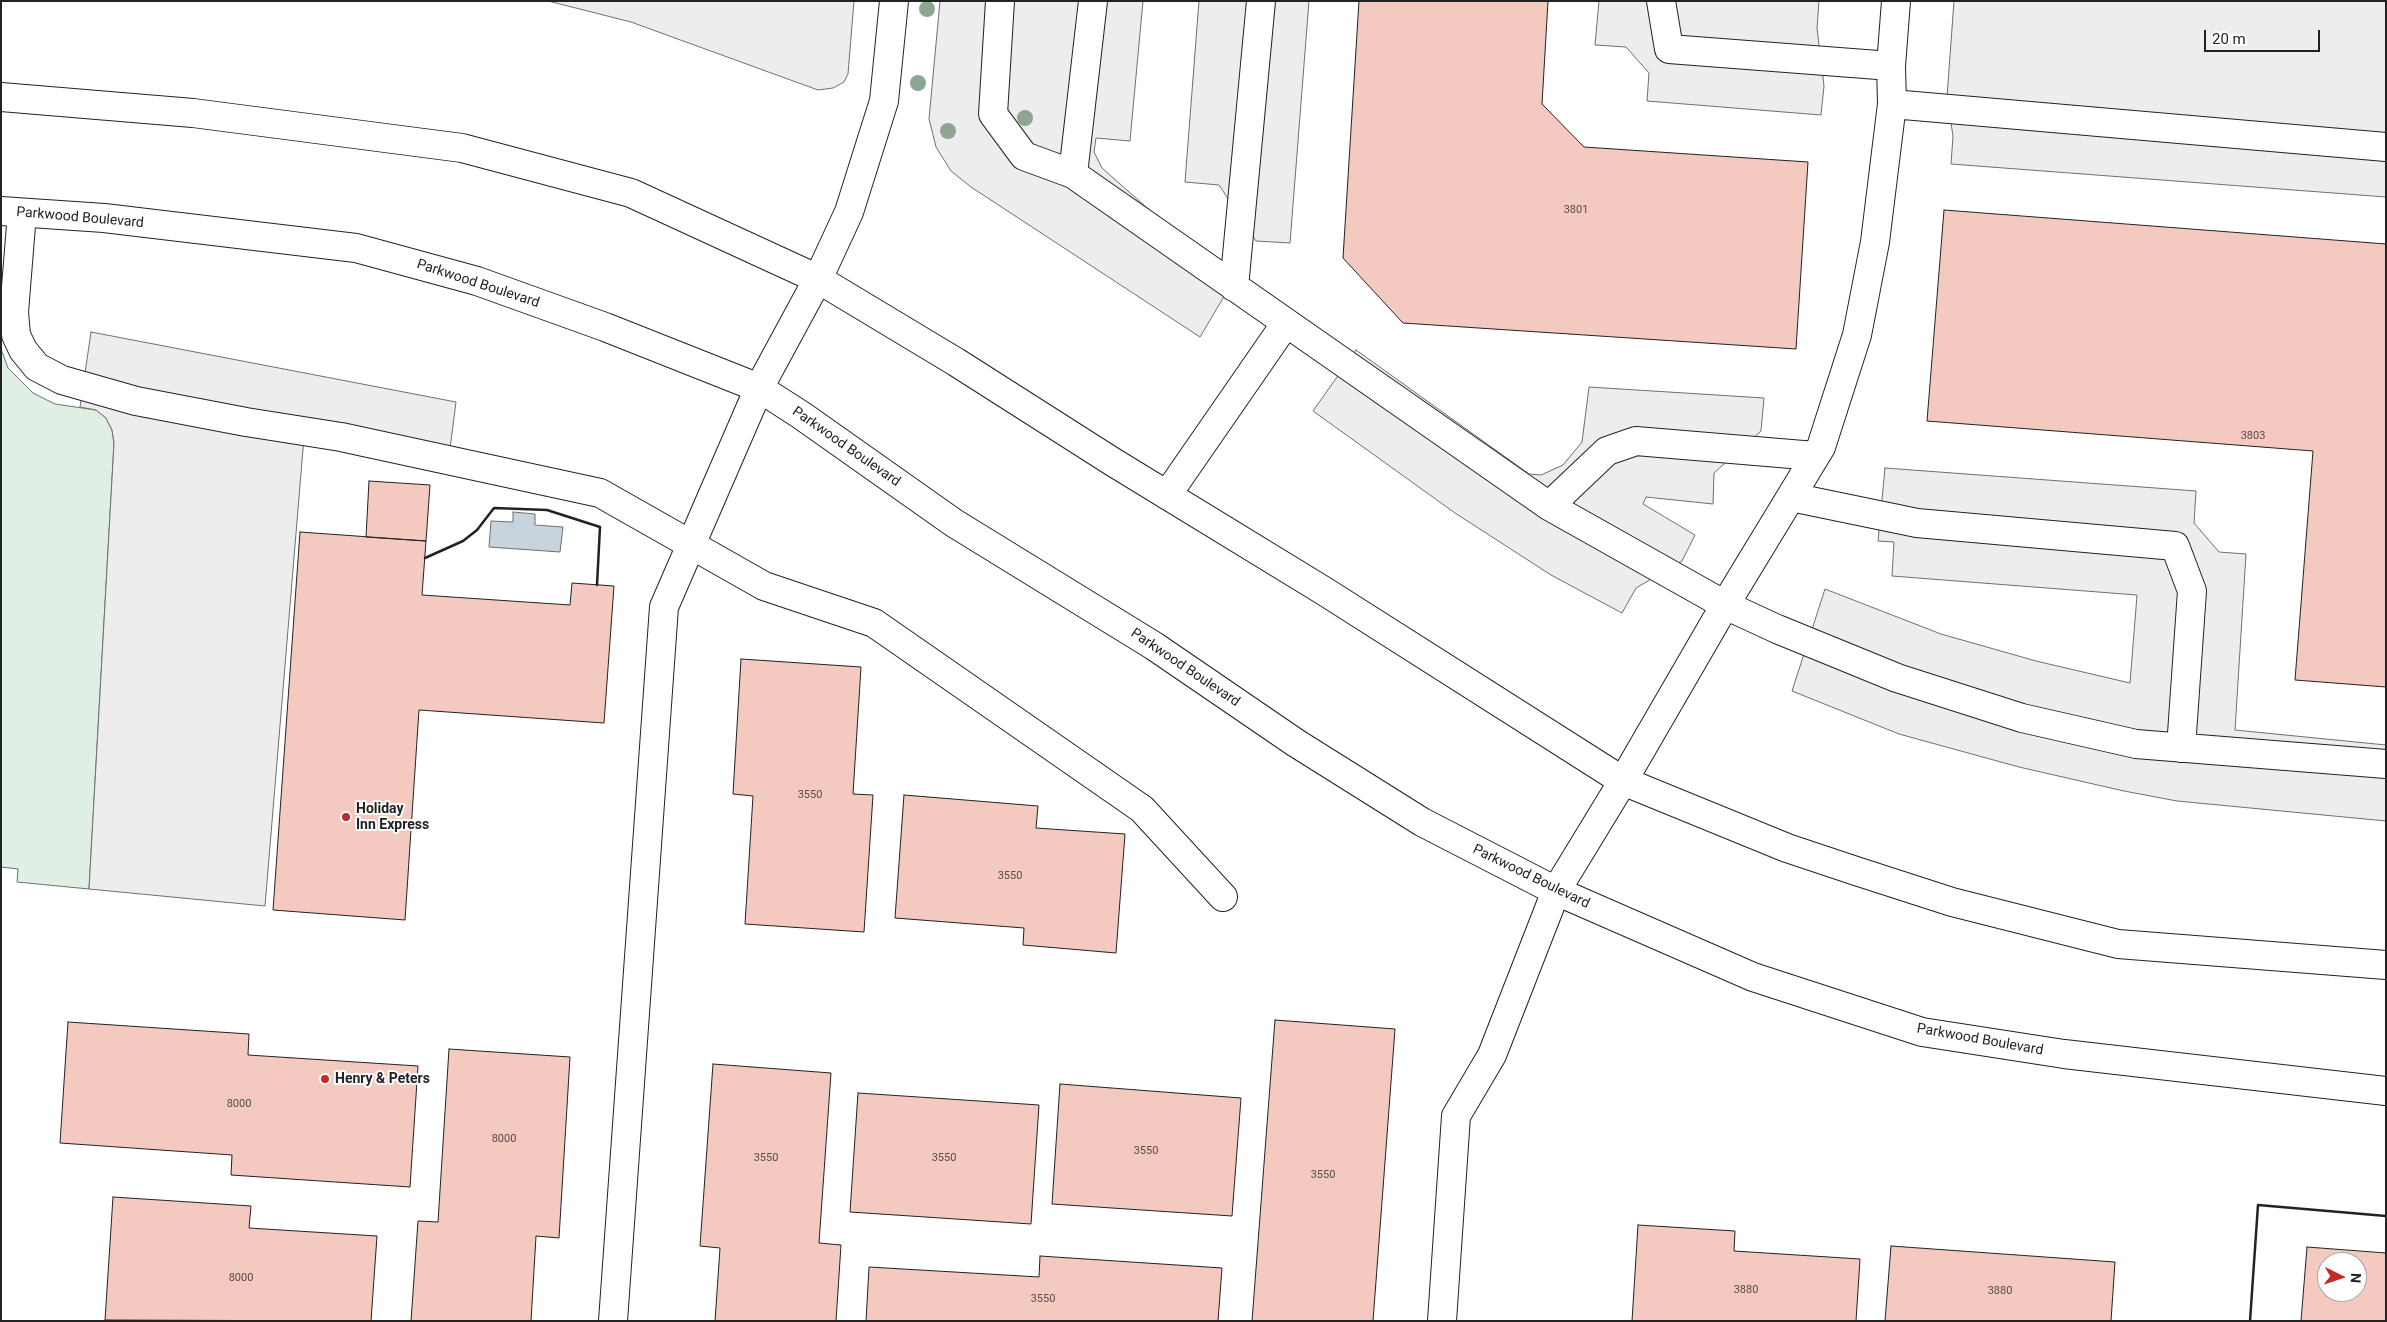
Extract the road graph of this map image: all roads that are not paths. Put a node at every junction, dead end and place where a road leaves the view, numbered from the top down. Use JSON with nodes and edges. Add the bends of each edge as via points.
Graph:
{"nodes":[{"id":1,"x":894,"y":1,"type":"edge"},
{"id":2,"x":1000,"y":1,"type":"edge"},
{"id":3,"x":1094,"y":1,"type":"edge"},
{"id":4,"x":1261,"y":1,"type":"edge"},
{"id":5,"x":1661,"y":1,"type":"edge"},
{"id":6,"x":1896,"y":1,"type":"edge"},
{"id":7,"x":1891,"y":66,"type":"junction"},
{"id":8,"x":1,"y":97,"type":"edge"},
{"id":9,"x":1892,"y":104,"type":"junction"},
{"id":10,"x":2386,"y":147,"type":"edge"},
{"id":11,"x":1073,"y":174,"type":"junction"},
{"id":12,"x":12,"y":212,"type":"edge"},
{"id":13,"x":818,"y":279,"type":"junction"},
{"id":14,"x":1234,"y":287,"type":"junction"},
{"id":15,"x":1286,"y":323,"type":"junction"},
{"id":16,"x":759,"y":388,"type":"junction"},
{"id":17,"x":1815,"y":456,"type":"junction"},
{"id":18,"x":1167,"y":495,"type":"junction"},
{"id":19,"x":1791,"y":497,"type":"junction"},
{"id":20,"x":1550,"y":506,"type":"junction"},
{"id":21,"x":692,"y":544,"type":"junction"},
{"id":22,"x":1725,"y":605,"type":"junction"},
{"id":23,"x":2181,"y":748,"type":"junction"},
{"id":24,"x":2386,"y":764,"type":"edge"},
{"id":25,"x":1623,"y":781,"type":"junction"},
{"id":26,"x":1556,"y":891,"type":"junction"},
{"id":27,"x":1223,"y":897,"type":"dead end"},
{"id":28,"x":2386,"y":965,"type":"edge"},
{"id":29,"x":2386,"y":1091,"type":"edge"},
{"id":30,"x":614,"y":1321,"type":"edge"},
{"id":31,"x":1442,"y":1321,"type":"edge"}],
"edges":[{"from":1,"to":13,"type":"main road","via":[[884,101],[849,212]]},
{"from":2,"to":11,"type":"main road","via":[[993,114],[1024,156]]},
{"from":3,"to":11,"type":"main road"},
{"from":4,"to":14,"type":"main road"},
{"from":5,"to":7,"type":"main road","via":[[1669,49]]},
{"from":6,"to":7,"type":"main road"},
{"from":7,"to":9,"type":"main road"},
{"from":8,"to":13,"type":"main road","via":[[193,113],[462,148],[631,193]]},
{"from":9,"to":10,"type":"main road"},
{"from":9,"to":17,"type":"main road","via":[[1875,242],[1857,335],[1821,447]]},
{"from":11,"to":14,"type":"main road"},
{"from":12,"to":16,"type":"main road","name":"Parkwood Boulevard","via":[[104,218],[356,248],[477,281]]},
{"from":12,"to":21,"type":"main road","via":[[16,335],[36,367],[62,380],[136,401],[341,437],[600,493]]},
{"from":13,"to":16,"type":"main road"},
{"from":13,"to":18,"type":"main road"},
{"from":14,"to":15,"type":"main road"},
{"from":15,"to":18,"type":"main road"},
{"from":15,"to":20,"type":"main road"},
{"from":16,"to":21,"type":"main road"},
{"from":16,"to":26,"type":"main road","name":"Parkwood Boulevard","via":[[954,523],[1154,646],[1296,743],[1422,822]]},
{"from":17,"to":19,"type":"main road"},
{"from":17,"to":20,"type":"main road","via":[[1636,441],[1607,451]]},
{"from":18,"to":25,"type":"main road"},
{"from":19,"to":22,"type":"main road"},
{"from":19,"to":23,"type":"main road","via":[[1918,524],[2175,546],[2192,591]]},
{"from":20,"to":22,"type":"main road"},
{"from":21,"to":27,"type":"main road","via":[[764,586],[874,623],[1142,809]]},
{"from":21,"to":30,"type":"main road","via":[[664,607]]},
{"from":22,"to":23,"type":"main road","via":[[1897,678],[2022,718],[2136,744]]},
{"from":22,"to":25,"type":"main road"},
{"from":23,"to":24,"type":"main road"},
{"from":25,"to":26,"type":"main road"},
{"from":25,"to":28,"type":"main road","via":[[1787,848],[1865,874],[1952,902],[2118,944]]},
{"from":26,"to":29,"type":"main road","name":"Parkwood Boulevard","via":[[1753,978],[1922,1032],[2064,1054]]},
{"from":26,"to":31,"type":"main road","via":[[1492,1055],[1456,1116]]}]}
